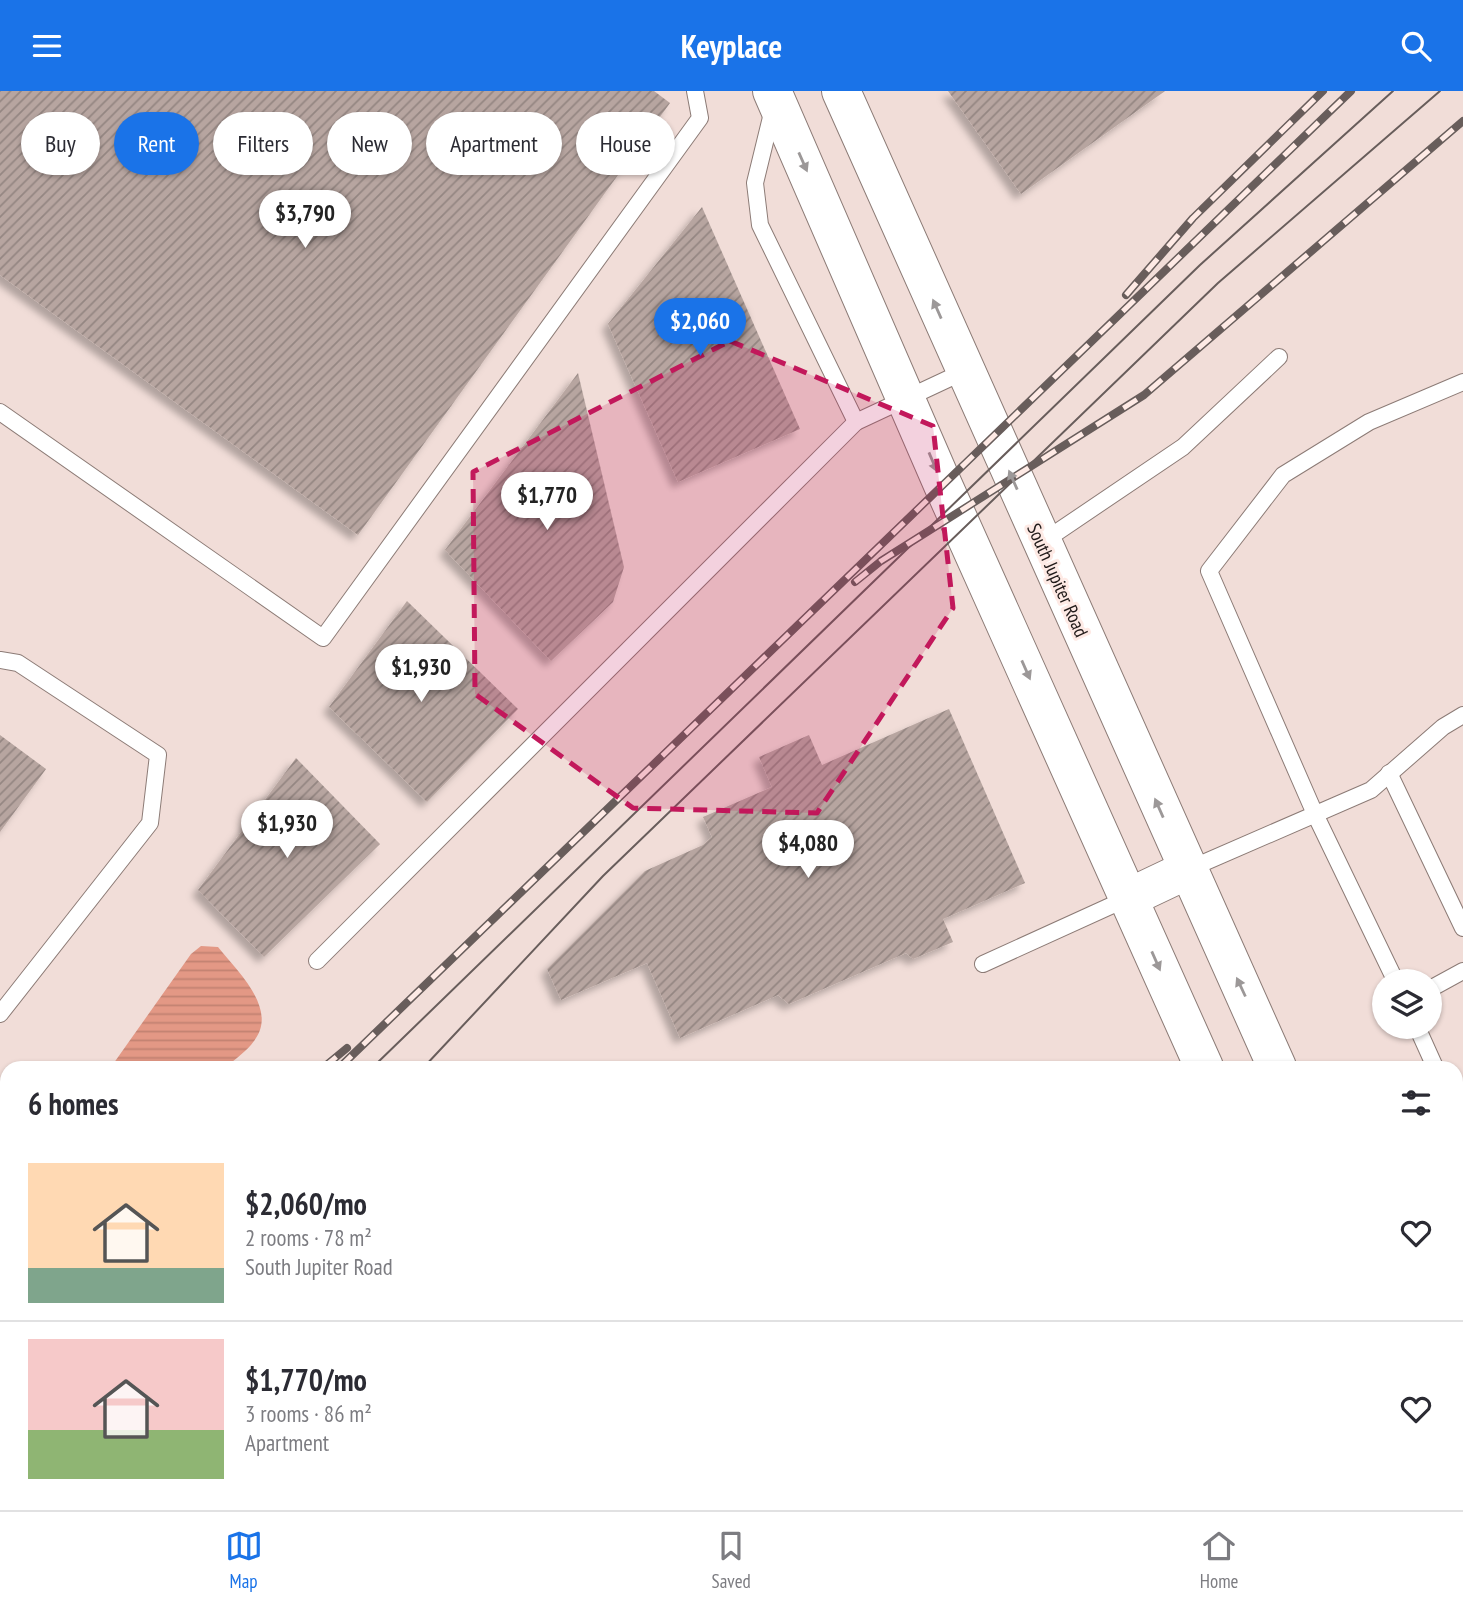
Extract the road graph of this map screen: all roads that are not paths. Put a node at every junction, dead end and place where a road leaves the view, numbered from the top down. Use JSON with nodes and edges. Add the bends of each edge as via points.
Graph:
{"nodes":[{"id":1,"x":695,"y":91,"type":"edge"},
{"id":2,"x":841,"y":91,"type":"edge"},
{"id":3,"x":781,"y":94,"type":"edge"},
{"id":4,"x":1279,"y":357,"type":"dead end"},
{"id":5,"x":965,"y":371,"type":"junction"},
{"id":6,"x":1463,"y":382,"type":"edge"},
{"id":7,"x":906,"y":400,"type":"junction"},
{"id":8,"x":0,"y":411,"type":"edge"},
{"id":9,"x":856,"y":422,"type":"junction"},
{"id":10,"x":1041,"y":543,"type":"junction"},
{"id":11,"x":0,"y":660,"type":"edge"},
{"id":12,"x":1463,"y":715,"type":"edge"},
{"id":13,"x":1389,"y":773,"type":"junction"},
{"id":14,"x":1315,"y":814,"type":"junction"},
{"id":15,"x":1187,"y":870,"type":"junction"},
{"id":16,"x":1128,"y":898,"type":"junction"},
{"id":17,"x":1463,"y":928,"type":"edge"},
{"id":18,"x":317,"y":961,"type":"dead end"},
{"id":19,"x":983,"y":964,"type":"dead end"},
{"id":20,"x":1390,"y":969,"type":"edge"},
{"id":21,"x":1463,"y":971,"type":"edge"},
{"id":22,"x":1442,"y":982,"type":"edge"},
{"id":23,"x":0,"y":1014,"type":"edge"},
{"id":24,"x":1422,"y":1039,"type":"edge"},
{"id":25,"x":1201,"y":1061,"type":"edge"},
{"id":26,"x":1274,"y":1061,"type":"edge"},
{"id":27,"x":1432,"y":1061,"type":"edge"}],
"edges":[{"from":1,"to":8,"type":"lane","via":[[700,118],[323,638]]},
{"from":5,"to":2,"type":"main road","name":"South Jupiter Road","one_way":true},
{"from":3,"to":7,"type":"main road","one_way":true},
{"from":3,"to":9,"type":"lane","via":[[755,183],[760,225]]},
{"from":4,"to":10,"type":"lane","via":[[1183,447]]},
{"from":5,"to":7,"type":"lane"},
{"from":10,"to":5,"type":"main road","name":"South Jupiter Road","one_way":true},
{"from":6,"to":14,"type":"lane","via":[[1369,422],[1283,475],[1209,571]]},
{"from":7,"to":9,"type":"lane"},
{"from":7,"to":16,"type":"main road","one_way":true},
{"from":9,"to":18,"type":"lane"},
{"from":15,"to":10,"type":"main road","name":"South Jupiter Road","one_way":true},
{"from":11,"to":23,"type":"lane","via":[[18,663],[158,755],[150,823]]},
{"from":12,"to":13,"type":"lane"},
{"from":13,"to":14,"type":"lane","via":[[1371,790]]},
{"from":13,"to":17,"type":"lane"},
{"from":14,"to":15,"type":"lane"},
{"from":14,"to":20,"type":"lane"},
{"from":15,"to":16,"type":"main road"},
{"from":26,"to":15,"type":"main road","name":"South Jupiter Road","one_way":true},
{"from":16,"to":19,"type":"lane"},
{"from":16,"to":25,"type":"main road","one_way":true},
{"from":21,"to":22,"type":"lane"},
{"from":24,"to":27,"type":"lane"}]}
